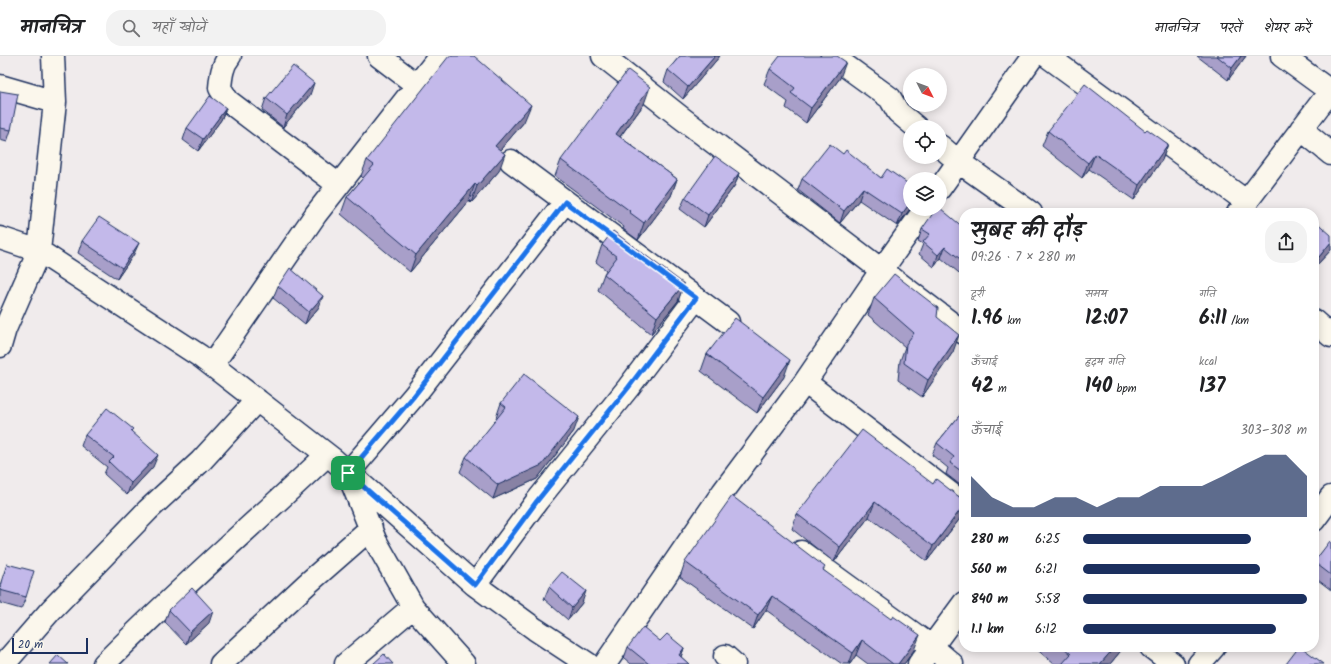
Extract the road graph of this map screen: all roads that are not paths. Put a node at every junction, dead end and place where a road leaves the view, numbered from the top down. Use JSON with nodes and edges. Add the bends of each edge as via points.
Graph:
{"nodes":[{"id":1,"x":53,"y":56,"type":"edge"},
{"id":2,"x":230,"y":56,"type":"edge"},
{"id":3,"x":379,"y":56,"type":"edge"},
{"id":4,"x":440,"y":56,"type":"edge"},
{"id":5,"x":603,"y":56,"type":"edge"},
{"id":6,"x":832,"y":56,"type":"edge"},
{"id":7,"x":1033,"y":56,"type":"edge"},
{"id":8,"x":1047,"y":56,"type":"edge"},
{"id":9,"x":1282,"y":56,"type":"edge"},
{"id":10,"x":417,"y":85,"type":"junction"},
{"id":11,"x":0,"y":86,"type":"edge"},
{"id":12,"x":1330,"y":90,"type":"edge"},
{"id":13,"x":55,"y":102,"type":"junction"},
{"id":14,"x":908,"y":120,"type":"edge"},
{"id":15,"x":1301,"y":129,"type":"junction"},
{"id":16,"x":947,"y":152,"type":"edge"},
{"id":17,"x":1331,"y":154,"type":"edge"},
{"id":18,"x":511,"y":161,"type":"dead end"},
{"id":19,"x":959,"y":162,"type":"junction"},
{"id":20,"x":947,"y":178,"type":"edge"},
{"id":21,"x":338,"y":186,"type":"junction"},
{"id":22,"x":565,"y":202,"type":"junction"},
{"id":23,"x":1242,"y":207,"type":"edge"},
{"id":24,"x":1024,"y":208,"type":"edge"},
{"id":25,"x":920,"y":216,"type":"edge"},
{"id":26,"x":0,"y":238,"type":"edge"},
{"id":27,"x":39,"y":251,"type":"junction"},
{"id":28,"x":881,"y":271,"type":"junction"},
{"id":29,"x":696,"y":298,"type":"junction"},
{"id":30,"x":728,"y":322,"type":"dead end"},
{"id":31,"x":1319,"y":325,"type":"edge"},
{"id":32,"x":959,"y":329,"type":"edge"},
{"id":33,"x":1331,"y":336,"type":"edge"},
{"id":34,"x":0,"y":346,"type":"edge"},
{"id":35,"x":212,"y":365,"type":"junction"},
{"id":36,"x":805,"y":382,"type":"junction"},
{"id":37,"x":257,"y":400,"type":"junction"},
{"id":38,"x":327,"y":455,"type":"junction"},
{"id":39,"x":348,"y":473,"type":"junction"},
{"id":40,"x":723,"y":492,"type":"junction"},
{"id":41,"x":1331,"y":497,"type":"edge"},
{"id":42,"x":959,"y":500,"type":"edge"},
{"id":43,"x":741,"y":506,"type":"edge"},
{"id":44,"x":1319,"y":513,"type":"edge"},
{"id":45,"x":370,"y":528,"type":"junction"},
{"id":46,"x":784,"y":539,"type":"edge"},
{"id":47,"x":475,"y":585,"type":"junction"},
{"id":48,"x":413,"y":607,"type":"junction"},
{"id":49,"x":959,"y":610,"type":"edge"},
{"id":50,"x":1157,"y":652,"type":"edge"},
{"id":51,"x":1210,"y":652,"type":"edge"},
{"id":52,"x":926,"y":656,"type":"edge"},
{"id":53,"x":4,"y":664,"type":"edge"},
{"id":54,"x":104,"y":664,"type":"edge"},
{"id":55,"x":221,"y":664,"type":"edge"},
{"id":56,"x":346,"y":664,"type":"edge"},
{"id":57,"x":464,"y":664,"type":"edge"},
{"id":58,"x":588,"y":664,"type":"edge"},
{"id":59,"x":605,"y":664,"type":"edge"},
{"id":60,"x":952,"y":664,"type":"edge"},
{"id":61,"x":1173,"y":664,"type":"edge"},
{"id":62,"x":1199,"y":664,"type":"edge"}],
"edges":[{"from":1,"to":13,"type":"street"},
{"from":2,"to":21,"type":"street","via":[[226,60],[220,88],[228,101]]},
{"from":3,"to":10,"type":"street"},
{"from":4,"to":10,"type":"street"},
{"from":5,"to":28,"type":"street"},
{"from":6,"to":14,"type":"street","via":[[890,98],[898,112]]},
{"from":7,"to":19,"type":"street"},
{"from":8,"to":23,"type":"street"},
{"from":9,"to":12,"type":"street"},
{"from":10,"to":21,"type":"street"},
{"from":11,"to":13,"type":"street"},
{"from":12,"to":15,"type":"street"},
{"from":13,"to":27,"type":"street"},
{"from":15,"to":17,"type":"street"},
{"from":15,"to":23,"type":"street"},
{"from":16,"to":19,"type":"street"},
{"from":18,"to":22,"type":"street"},
{"from":19,"to":20,"type":"street"},
{"from":19,"to":24,"type":"street"},
{"from":21,"to":35,"type":"street"},
{"from":22,"to":29,"type":"street"},
{"from":22,"to":39,"type":"street","via":[[414,396]]},
{"from":25,"to":28,"type":"street"},
{"from":26,"to":27,"type":"street"},
{"from":27,"to":34,"type":"street"},
{"from":27,"to":35,"type":"street"},
{"from":28,"to":32,"type":"street"},
{"from":28,"to":36,"type":"street"},
{"from":29,"to":30,"type":"street"},
{"from":29,"to":47,"type":"street","via":[[537,501]]},
{"from":31,"to":33,"type":"street"},
{"from":35,"to":37,"type":"street"},
{"from":36,"to":40,"type":"street"},
{"from":36,"to":42,"type":"street"},
{"from":37,"to":38,"type":"street"},
{"from":37,"to":53,"type":"street","via":[[201,461],[148,510],[51,610]]},
{"from":38,"to":39,"type":"street"},
{"from":38,"to":54,"type":"street","via":[[168,601]]},
{"from":39,"to":45,"type":"street"},
{"from":39,"to":47,"type":"street"},
{"from":40,"to":43,"type":"street"},
{"from":40,"to":59,"type":"street"},
{"from":41,"to":44,"type":"street"},
{"from":45,"to":48,"type":"street"},
{"from":45,"to":55,"type":"street"},
{"from":46,"to":52,"type":"street"},
{"from":47,"to":58,"type":"street"},
{"from":48,"to":56,"type":"street"},
{"from":48,"to":57,"type":"street"},
{"from":49,"to":52,"type":"street"},
{"from":50,"to":61,"type":"street"},
{"from":51,"to":62,"type":"street"},
{"from":52,"to":60,"type":"street"}]}
